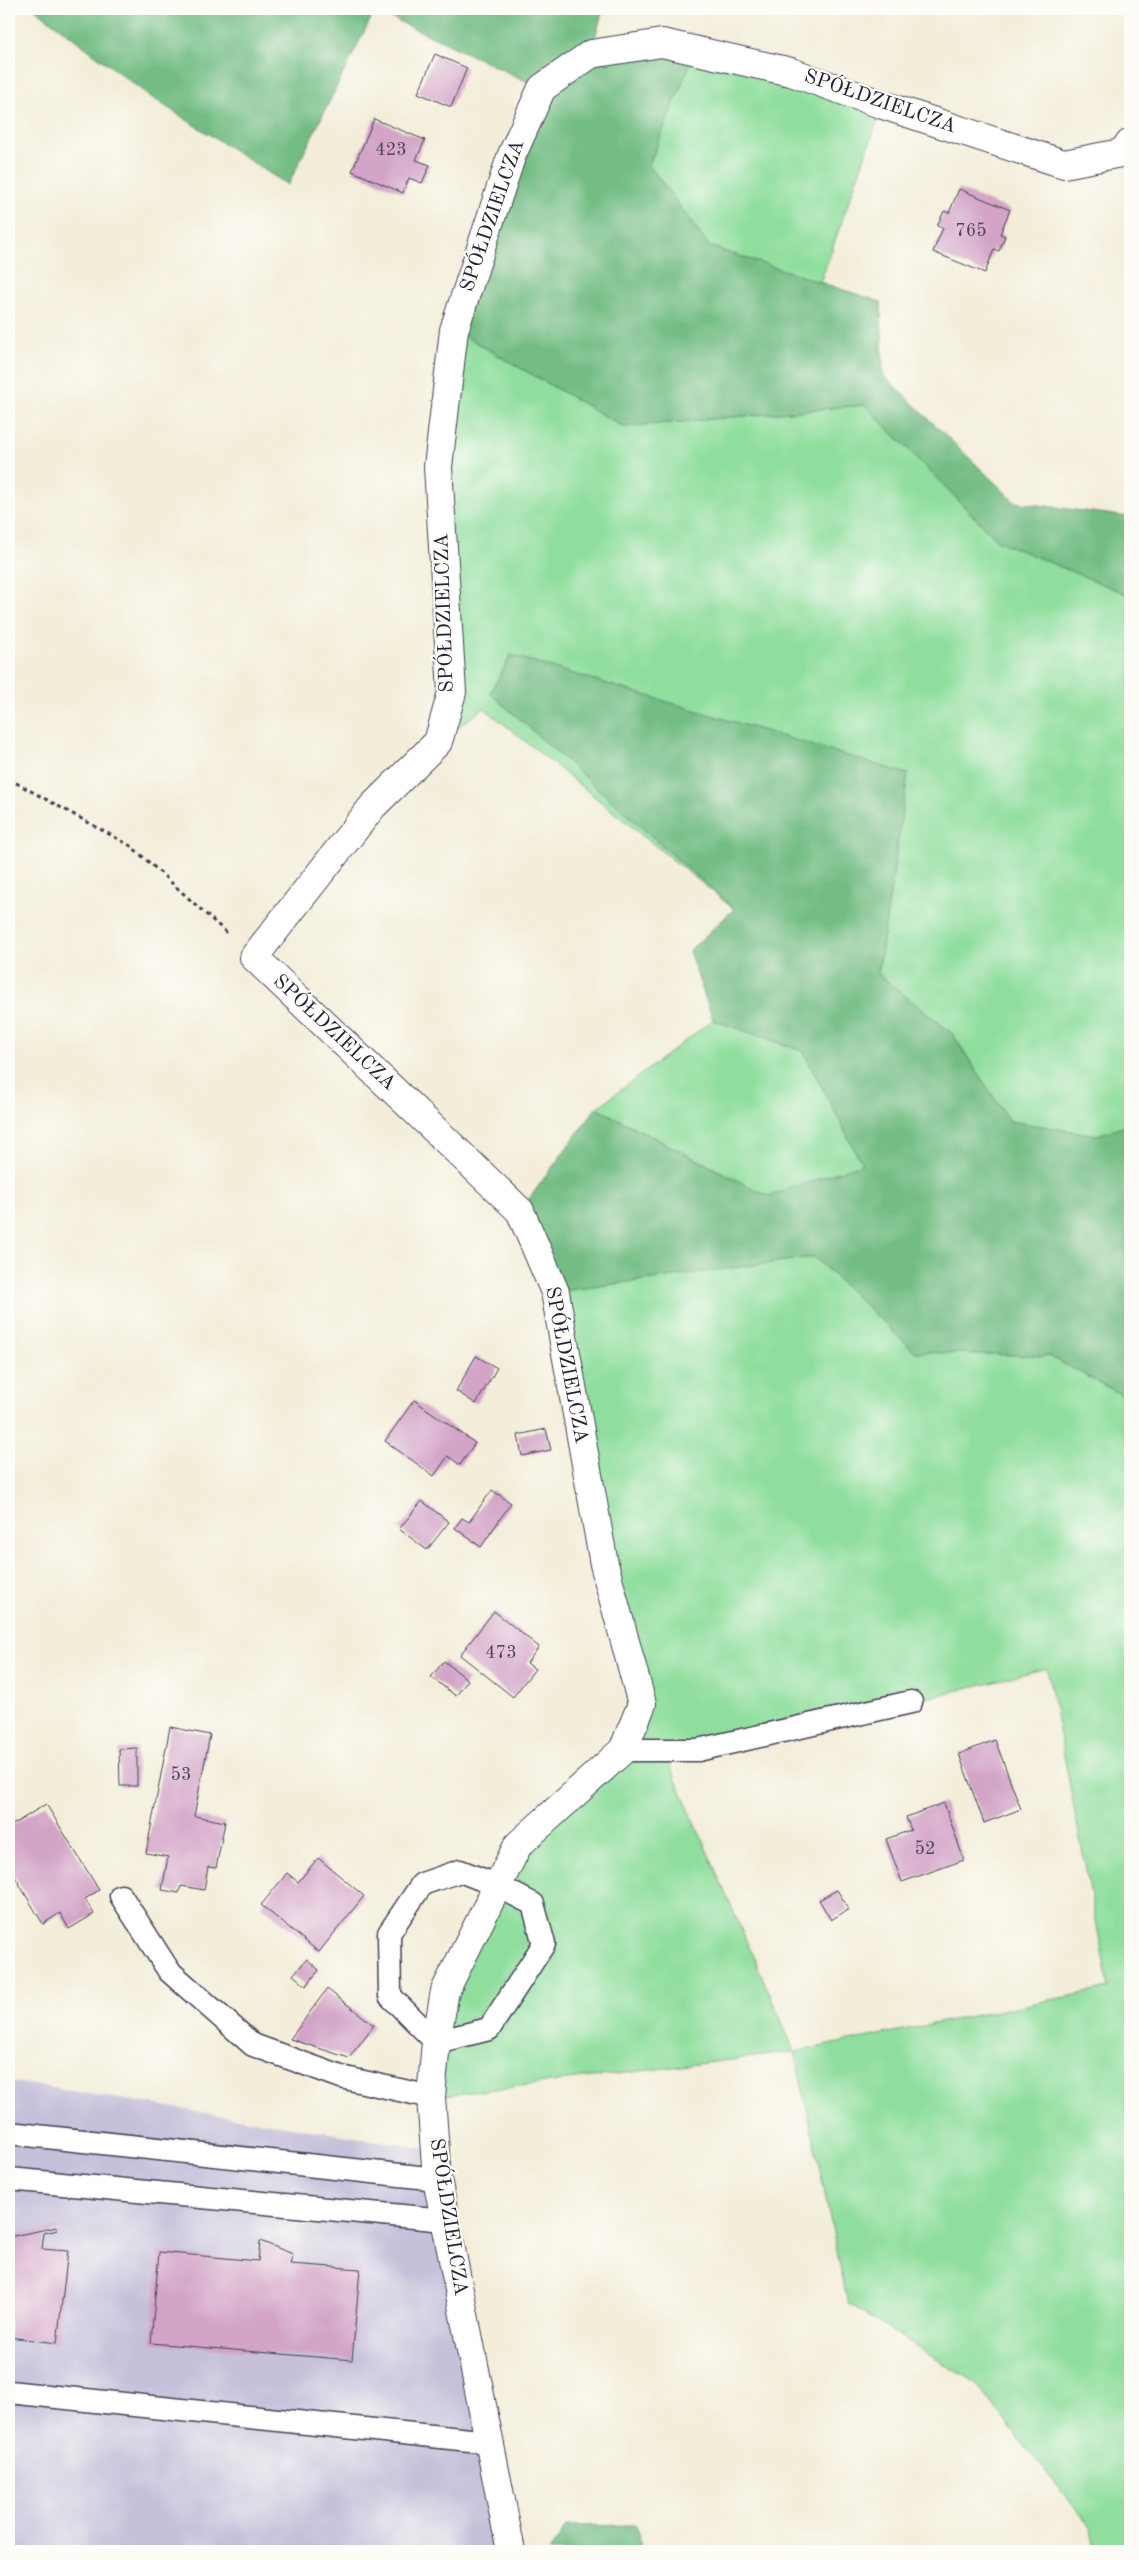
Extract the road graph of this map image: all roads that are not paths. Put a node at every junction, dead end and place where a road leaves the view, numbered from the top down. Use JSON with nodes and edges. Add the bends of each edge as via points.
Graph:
{"nodes":[{"id":1,"x":1130,"y":143,"type":"edge"},
{"id":2,"x":911,"y":1702,"type":"dead end"},
{"id":3,"x":623,"y":1750,"type":"junction"},
{"id":4,"x":496,"y":1884,"type":"junction"},
{"id":5,"x":121,"y":1896,"type":"dead end"},
{"id":6,"x":436,"y":2042,"type":"junction"},
{"id":7,"x":431,"y":2097,"type":"junction"},
{"id":8,"x":9,"y":2132,"type":"edge"},
{"id":9,"x":9,"y":2178,"type":"edge"},
{"id":10,"x":437,"y":2179,"type":"junction"},
{"id":11,"x":445,"y":2220,"type":"junction"},
{"id":12,"x":9,"y":2392,"type":"edge"},
{"id":13,"x":489,"y":2442,"type":"junction"},
{"id":14,"x":511,"y":2551,"type":"edge"}],
"edges":[{"from":1,"to":3,"type":"street","name":"SPÓŁDZIELCZA","via":[[1122,153],[1064,164],[791,72],[662,43],[591,54],[542,88],[511,157],[454,330],[438,467],[452,692],[438,742],[373,806],[254,957],[520,1211],[556,1292],[604,1564],[642,1704]]},
{"from":2,"to":3,"type":"lane","via":[[698,1750]]},
{"from":3,"to":4,"type":"street","name":"SPÓŁDZIELCZA","via":[[518,1845]]},
{"from":4,"to":6,"type":"street","name":"SPÓŁDZIELCZA","via":[[445,1991]]},
{"from":4,"to":6,"type":"lane","via":[[533,1904],[544,1944],[489,2030]]},
{"from":4,"to":6,"type":"lane","via":[[460,1871],[422,1884],[389,1933],[390,1996]]},
{"from":5,"to":7,"type":"lane","via":[[169,1971],[253,2045],[341,2077]]},
{"from":6,"to":7,"type":"street","name":"SPÓŁDZIELCZA"},
{"from":7,"to":10,"type":"street","name":"SPÓŁDZIELCZA"},
{"from":8,"to":10,"type":"lane"},
{"from":9,"to":11,"type":"lane"},
{"from":10,"to":11,"type":"street","name":"SPÓŁDZIELCZA"},
{"from":11,"to":13,"type":"street","name":"SPÓŁDZIELCZA"},
{"from":12,"to":13,"type":"lane"},
{"from":13,"to":14,"type":"street","name":"SPÓŁDZIELCZA"}]}
